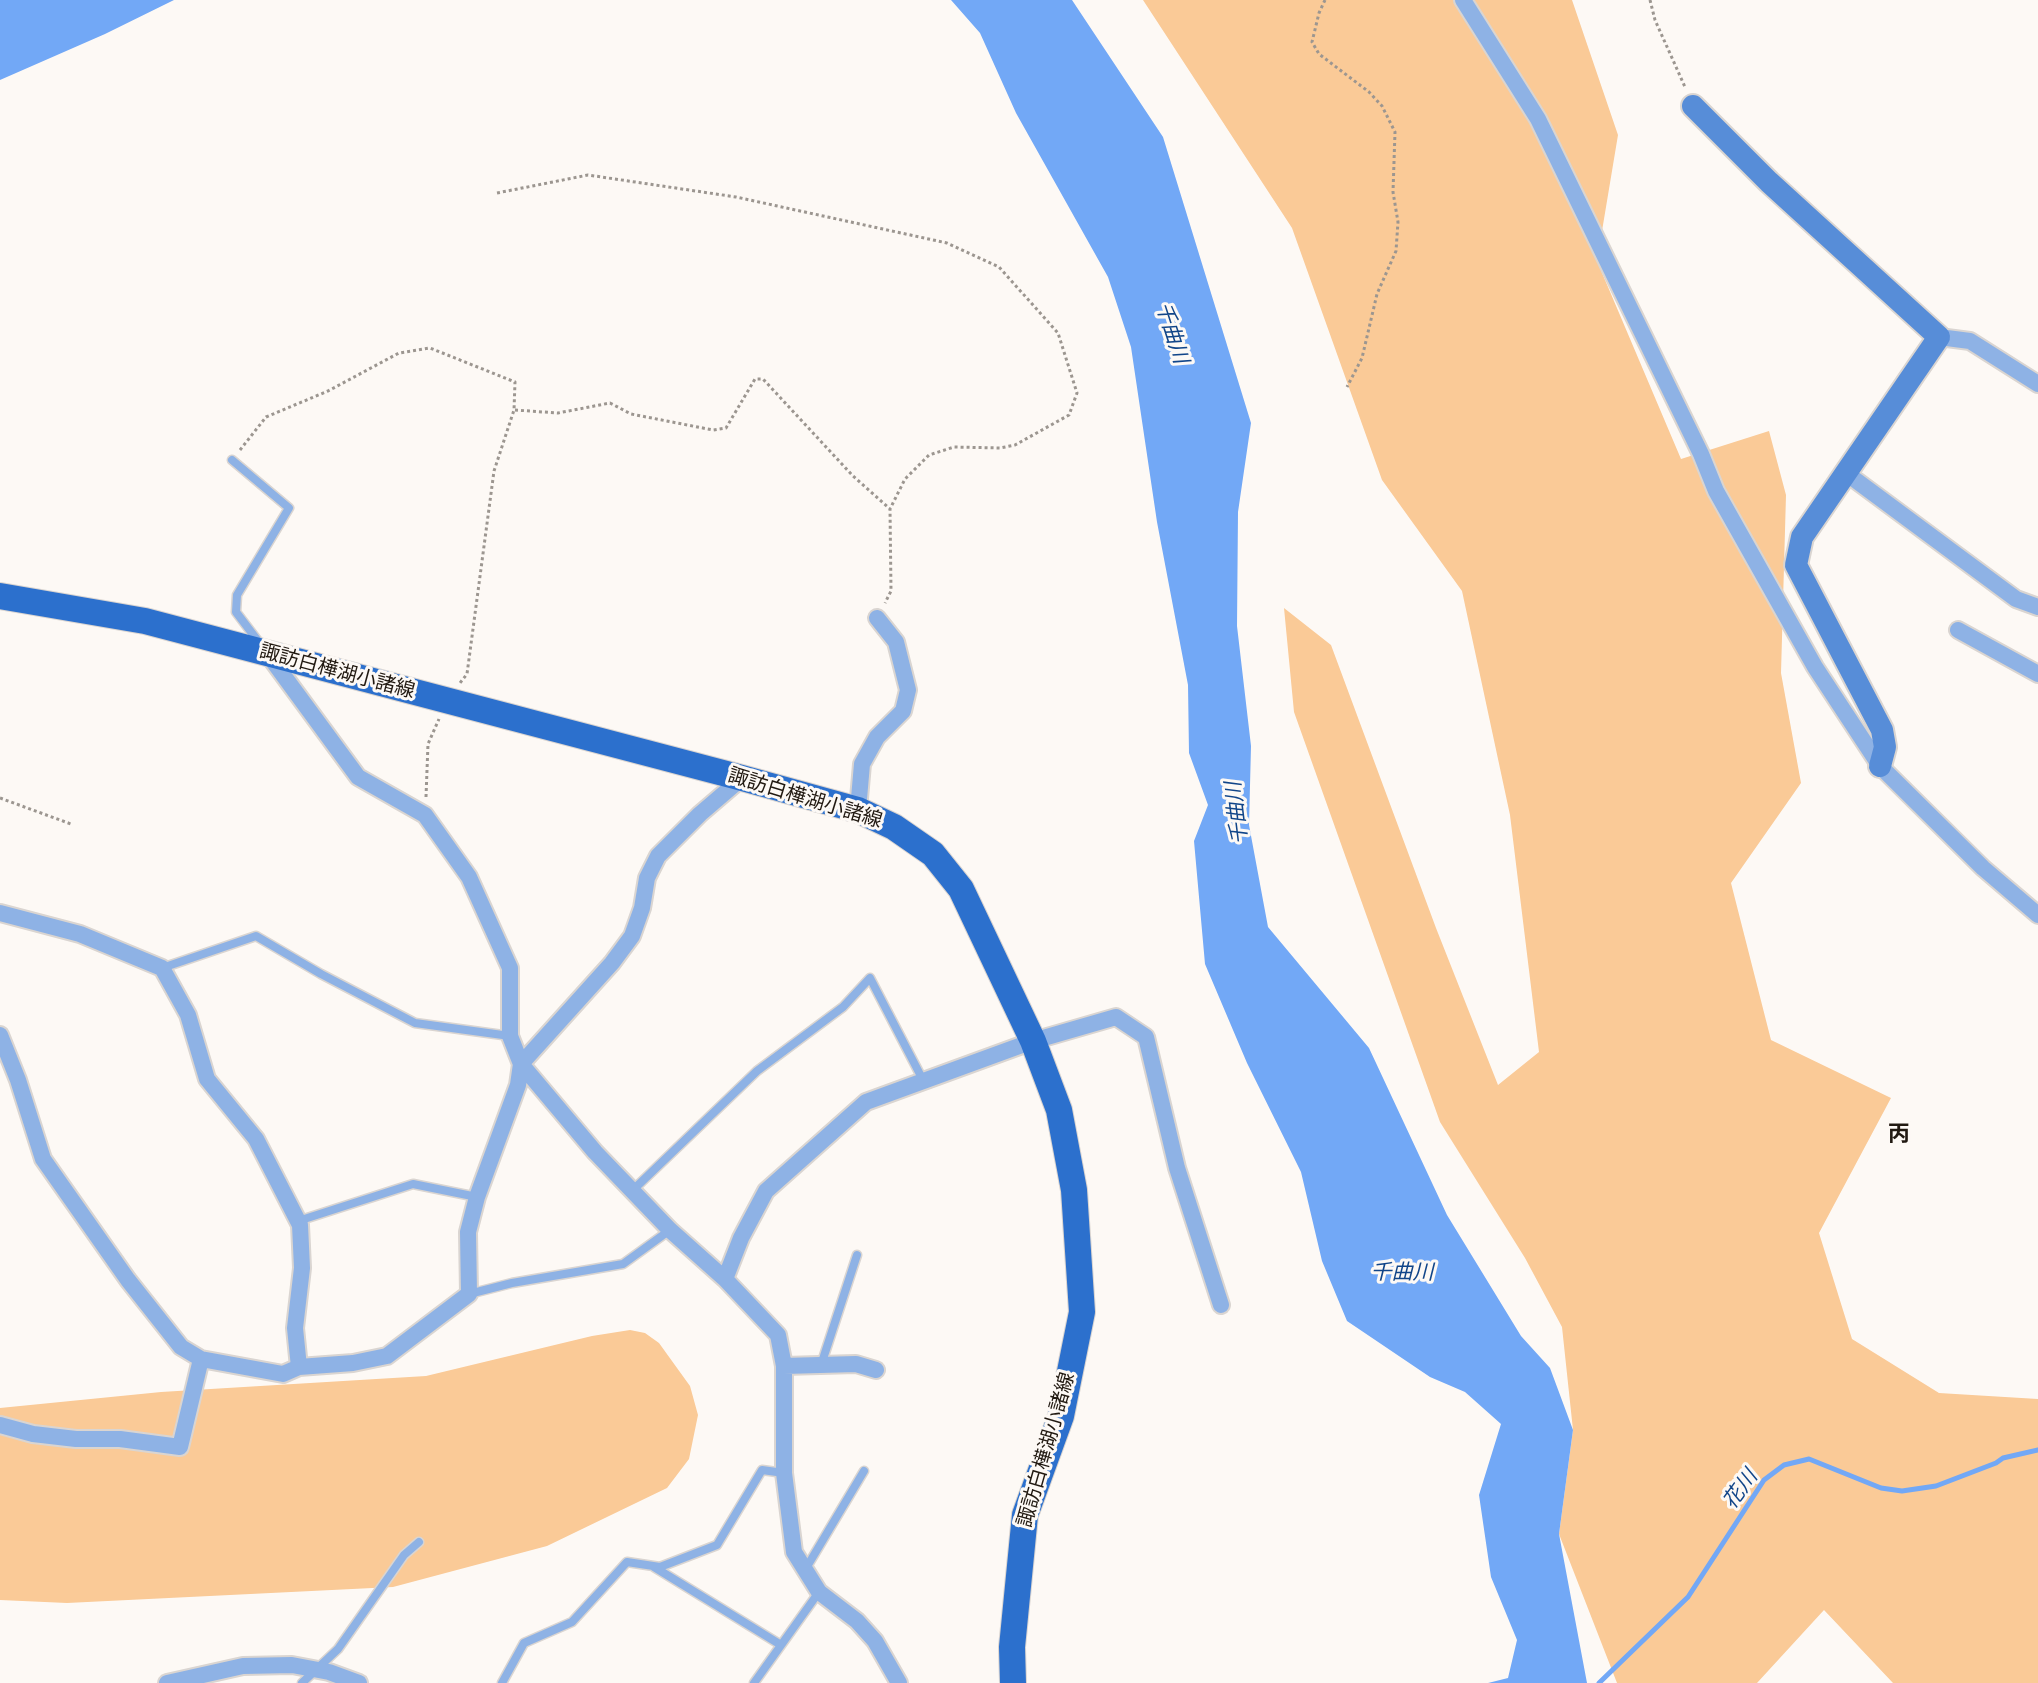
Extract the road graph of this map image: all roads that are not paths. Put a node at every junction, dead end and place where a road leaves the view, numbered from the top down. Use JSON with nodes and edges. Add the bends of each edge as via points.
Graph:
{"nodes":[{"id":1,"x":1463,"y":0,"type":"edge"},
{"id":2,"x":1693,"y":106,"type":"road end"},
{"id":3,"x":1939,"y":338,"type":"junction"},
{"id":4,"x":2038,"y":384,"type":"edge"},
{"id":5,"x":232,"y":460,"type":"road end"},
{"id":6,"x":1846,"y":473,"type":"junction"},
{"id":7,"x":0,"y":596,"type":"edge"},
{"id":8,"x":2038,"y":607,"type":"edge"},
{"id":9,"x":878,"y":618,"type":"road end"},
{"id":10,"x":1958,"y":630,"type":"dead end"},
{"id":11,"x":266,"y":652,"type":"junction"},
{"id":12,"x":2038,"y":674,"type":"edge"},
{"id":13,"x":1880,"y":766,"type":"junction"},
{"id":14,"x":741,"y":778,"type":"junction"},
{"id":15,"x":858,"y":810,"type":"junction"},
{"id":16,"x":0,"y":913,"type":"edge"},
{"id":17,"x":2038,"y":915,"type":"edge"},
{"id":18,"x":162,"y":968,"type":"junction"},
{"id":19,"x":0,"y":1035,"type":"edge"},
{"id":20,"x":510,"y":1036,"type":"junction"},
{"id":21,"x":1033,"y":1041,"type":"junction"},
{"id":22,"x":521,"y":1064,"type":"junction"},
{"id":23,"x":924,"y":1082,"type":"junction"},
{"id":24,"x":633,"y":1190,"type":"junction"},
{"id":25,"x":477,"y":1197,"type":"junction"},
{"id":26,"x":298,"y":1221,"type":"junction"},
{"id":27,"x":670,"y":1230,"type":"junction"},
{"id":28,"x":857,"y":1255,"type":"dead end"},
{"id":29,"x":726,"y":1279,"type":"junction"},
{"id":30,"x":469,"y":1294,"type":"junction"},
{"id":31,"x":1221,"y":1305,"type":"dead end"},
{"id":32,"x":201,"y":1359,"type":"junction"},
{"id":33,"x":821,"y":1365,"type":"junction"},
{"id":34,"x":784,"y":1366,"type":"junction"},
{"id":35,"x":299,"y":1367,"type":"junction"},
{"id":36,"x":876,"y":1370,"type":"dead end"},
{"id":37,"x":0,"y":1425,"type":"edge"},
{"id":38,"x":864,"y":1471,"type":"dead end"},
{"id":39,"x":784,"y":1473,"type":"junction"},
{"id":40,"x":419,"y":1542,"type":"dead end"},
{"id":41,"x":654,"y":1566,"type":"junction"},
{"id":42,"x":805,"y":1570,"type":"junction"},
{"id":43,"x":819,"y":1592,"type":"junction"},
{"id":44,"x":781,"y":1645,"type":"junction"},
{"id":45,"x":315,"y":1670,"type":"junction"},
{"id":46,"x":167,"y":1683,"type":"edge"},
{"id":47,"x":302,"y":1683,"type":"edge"},
{"id":48,"x":359,"y":1683,"type":"edge"},
{"id":49,"x":502,"y":1683,"type":"edge"},
{"id":50,"x":753,"y":1683,"type":"edge"},
{"id":51,"x":899,"y":1683,"type":"edge"},
{"id":52,"x":1013,"y":1683,"type":"edge"}],
"edges":[{"from":1,"to":13,"type":"street","via":[[1538,119],[1716,491],[1815,667]]},
{"from":2,"to":3,"type":"street","via":[[1769,182]]},
{"from":3,"to":4,"type":"street","via":[[1970,341]]},
{"from":3,"to":6,"type":"street"},
{"from":5,"to":11,"type":"lane","via":[[289,508],[237,596],[236,612]]},
{"from":6,"to":8,"type":"street","via":[[2016,599]]},
{"from":6,"to":13,"type":"street","via":[[1802,537],[1796,565],[1882,730],[1885,747]]},
{"from":7,"to":11,"type":"main road","name":"諏訪白樺湖小諸線","via":[[145,621]]},
{"from":9,"to":15,"type":"street","via":[[896,642],[908,690],[903,711],[877,737],[862,764]]},
{"from":10,"to":12,"type":"street"},
{"from":11,"to":14,"type":"main road","name":"諏訪白樺湖小諸線"},
{"from":11,"to":20,"type":"street","via":[[358,777],[425,815],[469,877],[510,968]]},
{"from":13,"to":17,"type":"street","via":[[1983,868]]},
{"from":14,"to":15,"type":"main road","name":"諏訪白樺湖小諸線"},
{"from":14,"to":22,"type":"street","via":[[658,856],[647,878],[632,936]]},
{"from":15,"to":21,"type":"main road","name":"諏訪白樺湖小諸線","via":[[894,826],[933,854],[962,889]]},
{"from":16,"to":18,"type":"street","via":[[80,934]]},
{"from":18,"to":20,"type":"lane","via":[[256,936],[415,1023]]},
{"from":18,"to":26,"type":"street","via":[[189,1015],[207,1079],[256,1139]]},
{"from":19,"to":32,"type":"street","via":[[43,1159],[180,1347]]},
{"from":20,"to":22,"type":"street"},
{"from":21,"to":23,"type":"street"},
{"from":21,"to":31,"type":"street","via":[[1116,1017],[1146,1037],[1177,1168]]},
{"from":21,"to":52,"type":"main road","name":"諏訪白樺湖小諸線","via":[[1059,1110],[1074,1190],[1082,1312],[1061,1416],[1025,1515],[1012,1647]]},
{"from":22,"to":24,"type":"street"},
{"from":22,"to":25,"type":"street","via":[[518,1085]]},
{"from":23,"to":24,"type":"lane","via":[[870,978],[843,1007],[757,1071]]},
{"from":23,"to":29,"type":"street","via":[[866,1102],[766,1191],[741,1238]]},
{"from":24,"to":27,"type":"street"},
{"from":25,"to":26,"type":"lane","via":[[413,1184]]},
{"from":25,"to":30,"type":"street","via":[[468,1232]]},
{"from":26,"to":35,"type":"street","via":[[302,1268],[295,1328]]},
{"from":27,"to":29,"type":"street"},
{"from":27,"to":30,"type":"lane","via":[[623,1264]]},
{"from":28,"to":33,"type":"lane"},
{"from":29,"to":34,"type":"street","via":[[778,1335]]},
{"from":30,"to":35,"type":"street","via":[[387,1356]]},
{"from":32,"to":35,"type":"street","via":[[283,1374]]},
{"from":32,"to":37,"type":"street","via":[[180,1447],[33,1434]]},
{"from":33,"to":34,"type":"street"},
{"from":33,"to":36,"type":"street","via":[[856,1364]]},
{"from":34,"to":39,"type":"street"},
{"from":38,"to":42,"type":"lane"},
{"from":39,"to":41,"type":"lane","via":[[762,1470],[717,1545]]},
{"from":39,"to":42,"type":"street","via":[[794,1552]]},
{"from":40,"to":45,"type":"lane","via":[[404,1555],[338,1649]]},
{"from":41,"to":44,"type":"lane"},
{"from":41,"to":49,"type":"lane","via":[[627,1562],[572,1622],[524,1643]]},
{"from":42,"to":43,"type":"street"},
{"from":43,"to":44,"type":"lane"},
{"from":43,"to":51,"type":"street","via":[[876,1641]]},
{"from":44,"to":50,"type":"lane"},
{"from":45,"to":46,"type":"street","via":[[292,1665],[243,1666]]},
{"from":45,"to":47,"type":"lane"},
{"from":45,"to":48,"type":"street"}]}
